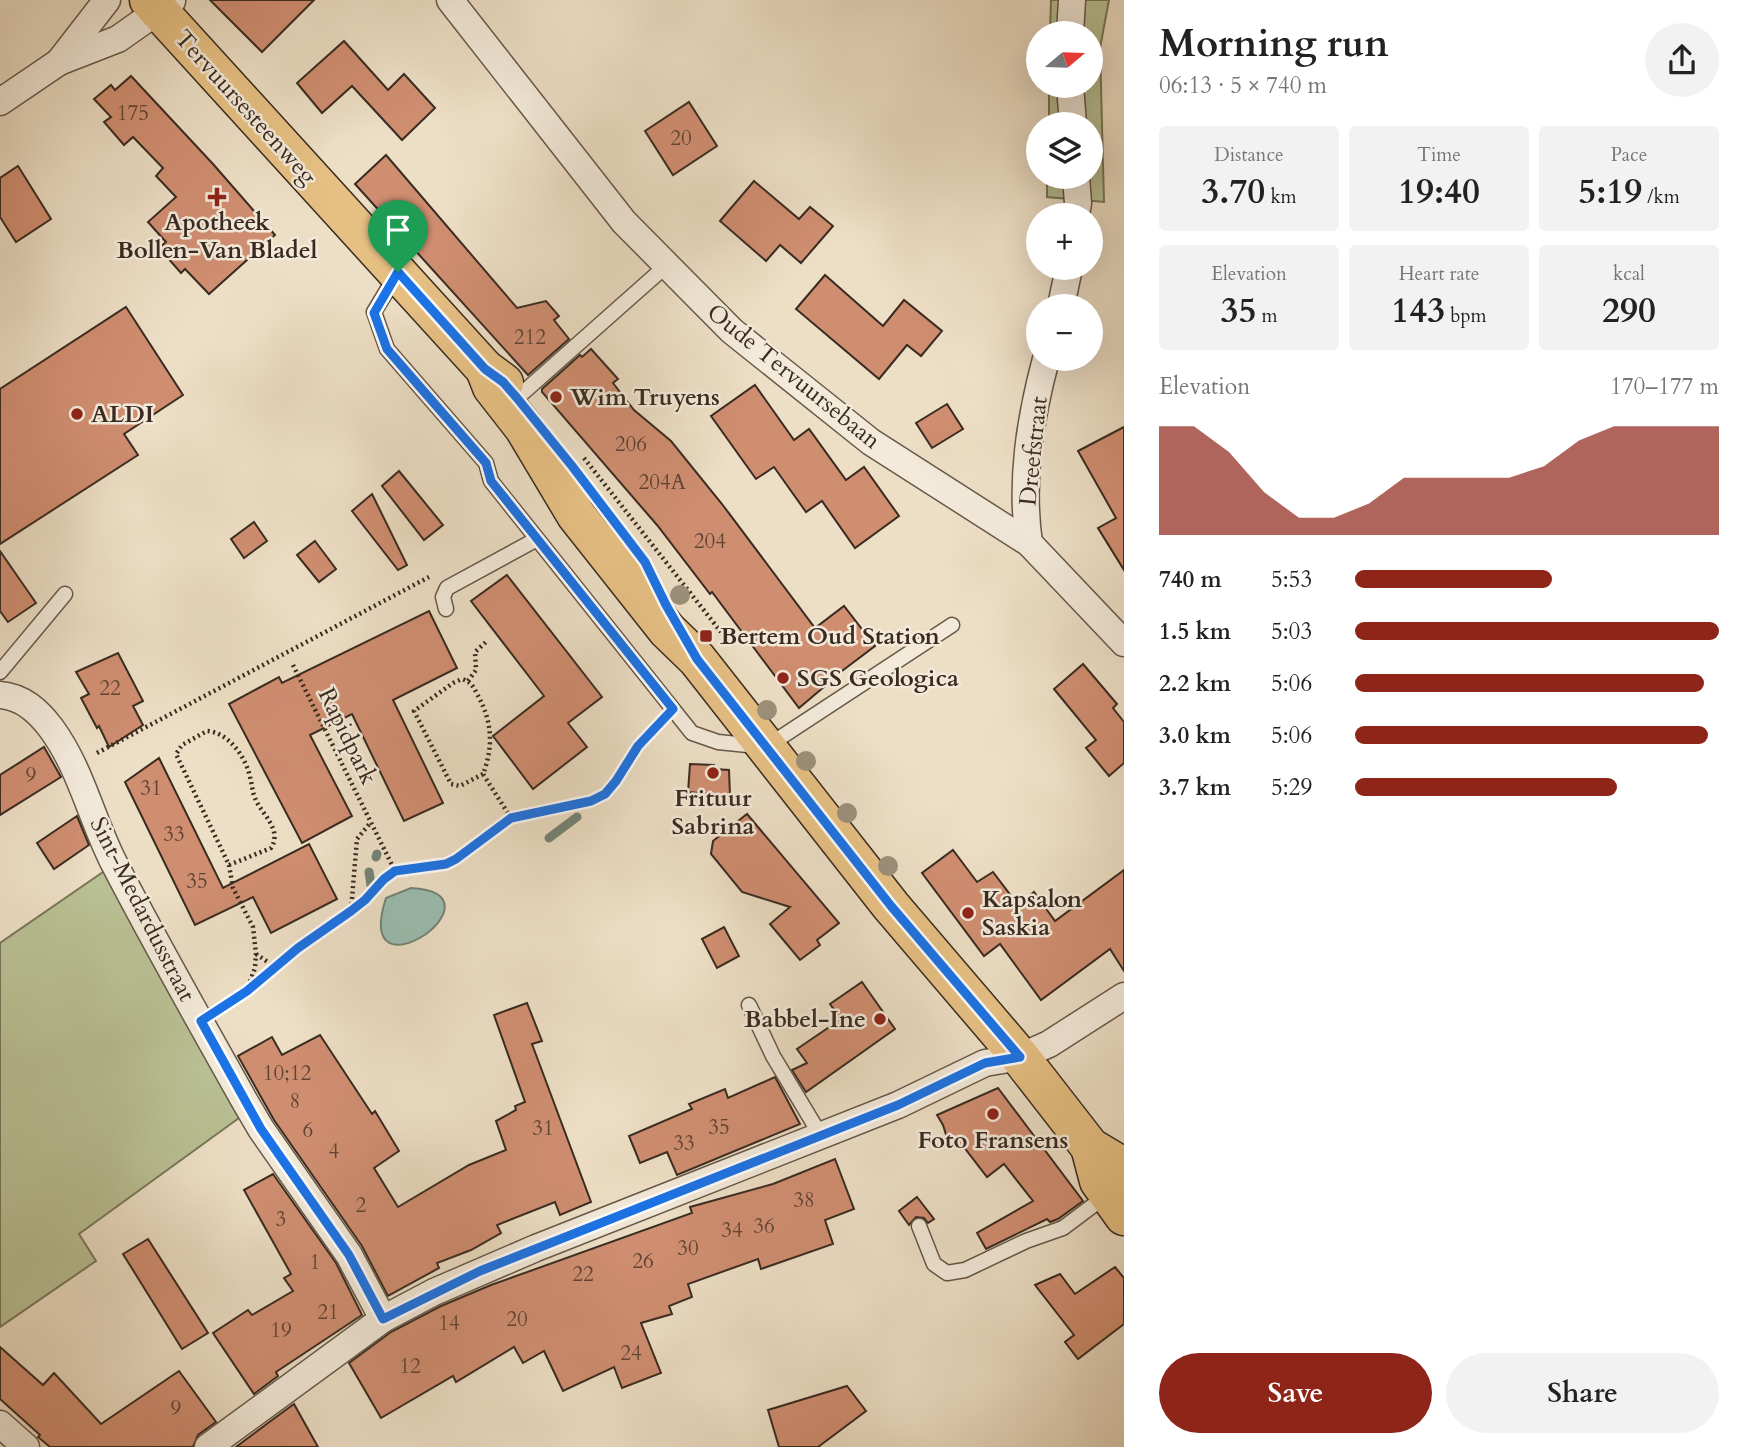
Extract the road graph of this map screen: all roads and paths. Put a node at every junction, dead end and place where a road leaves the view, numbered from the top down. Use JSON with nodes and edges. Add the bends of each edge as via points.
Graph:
{"nodes":[{"id":1,"x":107,"y":0,"type":"edge"},
{"id":2,"x":450,"y":0,"type":"edge"},
{"id":3,"x":1072,"y":0,"type":"edge"},
{"id":4,"x":160,"y":4,"type":"edge"},
{"id":5,"x":1071,"y":21,"type":"edge"},
{"id":6,"x":59,"y":62,"type":"junction"},
{"id":7,"x":0,"y":102,"type":"edge"},
{"id":8,"x":667,"y":265,"type":"junction"},
{"id":9,"x":398,"y":272,"type":"junction"},
{"id":10,"x":485,"y":369,"type":"junction"},
{"id":11,"x":1043,"y":371,"type":"edge"},
{"id":12,"x":517,"y":398,"type":"junction"},
{"id":13,"x":623,"y":507,"type":"dead end"},
{"id":14,"x":617,"y":512,"type":"dead end"},
{"id":15,"x":630,"y":515,"type":"dead end"},
{"id":16,"x":624,"y":520,"type":"dead end"},
{"id":17,"x":537,"y":539,"type":"junction"},
{"id":18,"x":1029,"y":543,"type":"junction"},
{"id":19,"x":436,"y":573,"type":"dead end"},
{"id":20,"x":65,"y":594,"type":"dead end"},
{"id":21,"x":446,"y":609,"type":"dead end"},
{"id":22,"x":952,"y":625,"type":"dead end"},
{"id":23,"x":486,"y":640,"type":"dead end"},
{"id":24,"x":1124,"y":643,"type":"edge"},
{"id":25,"x":697,"y":659,"type":"junction"},
{"id":26,"x":293,"y":665,"type":"dead end"},
{"id":27,"x":0,"y":672,"type":"edge"},
{"id":28,"x":468,"y":681,"type":"junction"},
{"id":29,"x":0,"y":695,"type":"edge"},
{"id":30,"x":673,"y":709,"type":"junction"},
{"id":31,"x":765,"y":747,"type":"junction"},
{"id":32,"x":74,"y":765,"type":"junction"},
{"id":33,"x":483,"y":774,"type":"junction"},
{"id":34,"x":511,"y":818,"type":"junction"},
{"id":35,"x":371,"y":822,"type":"junction"},
{"id":36,"x":229,"y":865,"type":"junction"},
{"id":37,"x":395,"y":871,"type":"junction"},
{"id":38,"x":351,"y":911,"type":"junction"},
{"id":39,"x":256,"y":954,"type":"junction"},
{"id":40,"x":275,"y":967,"type":"junction"},
{"id":41,"x":247,"y":991,"type":"junction"},
{"id":42,"x":1124,"y":996,"type":"edge"},
{"id":43,"x":749,"y":1005,"type":"dead end"},
{"id":44,"x":201,"y":1021,"type":"junction"},
{"id":45,"x":1020,"y":1057,"type":"junction"},
{"id":46,"x":821,"y":1136,"type":"junction"},
{"id":47,"x":1119,"y":1194,"type":"edge"},
{"id":48,"x":919,"y":1226,"type":"dead end"},
{"id":49,"x":383,"y":1319,"type":"junction"},
{"id":50,"x":0,"y":1424,"type":"edge"},
{"id":51,"x":26,"y":1447,"type":"edge"},
{"id":52,"x":208,"y":1447,"type":"edge"}],
"edges":[{"from":1,"to":6,"type":"street"},
{"from":2,"to":8,"type":"street","name":"Oude Tervuursebaan","via":[[624,222]]},
{"from":3,"to":5,"type":"street"},
{"from":4,"to":6,"type":"street","via":[[118,39]]},
{"from":4,"to":9,"type":"main road","name":"Tervuursesteenweg"},
{"from":6,"to":7,"type":"street"},
{"from":8,"to":12,"type":"lane"},
{"from":8,"to":18,"type":"street","name":"Oude Tervuursebaan","via":[[733,331],[872,442]]},
{"from":9,"to":10,"type":"main road","name":"Tervuursesteenweg"},
{"from":9,"to":17,"type":"lane","via":[[374,313],[387,349],[486,463],[491,481]]},
{"from":10,"to":12,"type":"main road","name":"Tervuursesteenweg"},
{"from":10,"to":25,"type":"main road","name":"Tervuursesteenweg","via":[[492,387],[524,428],[576,515],[667,630]]},
{"from":11,"to":18,"type":"street","name":"Dreefstraat","via":[[1030,431],[1025,513]]},
{"from":12,"to":25,"type":"main road","name":"Tervuursesteenweg","via":[[645,562]]},
{"from":13,"to":14,"type":"path"},
{"from":15,"to":16,"type":"path"},
{"from":17,"to":21,"type":"lane","via":[[447,588],[443,597]]},
{"from":17,"to":30,"type":"lane"},
{"from":18,"to":24,"type":"street","name":"Oude Tervuursebaan"},
{"from":19,"to":32,"type":"path"},
{"from":20,"to":27,"type":"lane"},
{"from":22,"to":31,"type":"lane"},
{"from":23,"to":28,"type":"path","via":[[475,652],[476,670]]},
{"from":25,"to":31,"type":"main road","name":"Tervuursesteenweg"},
{"from":26,"to":35,"type":"path","name":"Rapidpark"},
{"from":28,"to":33,"type":"path","via":[[485,709],[490,729]]},
{"from":28,"to":33,"type":"path","via":[[453,683],[414,711],[452,784],[460,786]]},
{"from":29,"to":32,"type":"street","name":"Sint-Medardusstraat","via":[[35,709]]},
{"from":30,"to":31,"type":"lane","via":[[692,733],[727,744]]},
{"from":30,"to":34,"type":"path","via":[[638,746],[605,794]]},
{"from":31,"to":45,"type":"main road","name":"Tervuursesteenweg","via":[[891,906]]},
{"from":32,"to":44,"type":"street","name":"Sint-Medardusstraat","via":[[115,866]]},
{"from":33,"to":34,"type":"path"},
{"from":34,"to":37,"type":"path","via":[[446,864]]},
{"from":35,"to":37,"type":"path","name":"Rapidpark"},
{"from":35,"to":38,"type":"path","name":"Rapidpark","via":[[357,839]]},
{"from":36,"to":36,"type":"path","via":[[176,754],[182,745],[207,732],[223,737],[242,757],[255,799],[275,835],[271,848]]},
{"from":36,"to":39,"type":"path","via":[[233,888],[253,927]]},
{"from":37,"to":38,"type":"path"},
{"from":38,"to":40,"type":"path"},
{"from":39,"to":40,"type":"path"},
{"from":39,"to":41,"type":"path"},
{"from":40,"to":41,"type":"path"},
{"from":41,"to":44,"type":"path"},
{"from":42,"to":45,"type":"street"},
{"from":43,"to":46,"type":"lane","via":[[773,1056]]},
{"from":44,"to":49,"type":"street","name":"Sint-Medardusstraat","via":[[261,1129],[349,1255]]},
{"from":45,"to":46,"type":"street","via":[[985,1063]]},
{"from":45,"to":47,"type":"main road","name":"Tervuursesteenweg","via":[[1090,1147],[1099,1181]]},
{"from":46,"to":49,"type":"street","via":[[480,1271]]},
{"from":47,"to":48,"type":"lane","via":[[1063,1228],[956,1272],[941,1271],[934,1264]]},
{"from":49,"to":52,"type":"street"},
{"from":50,"to":51,"type":"street"}]}
